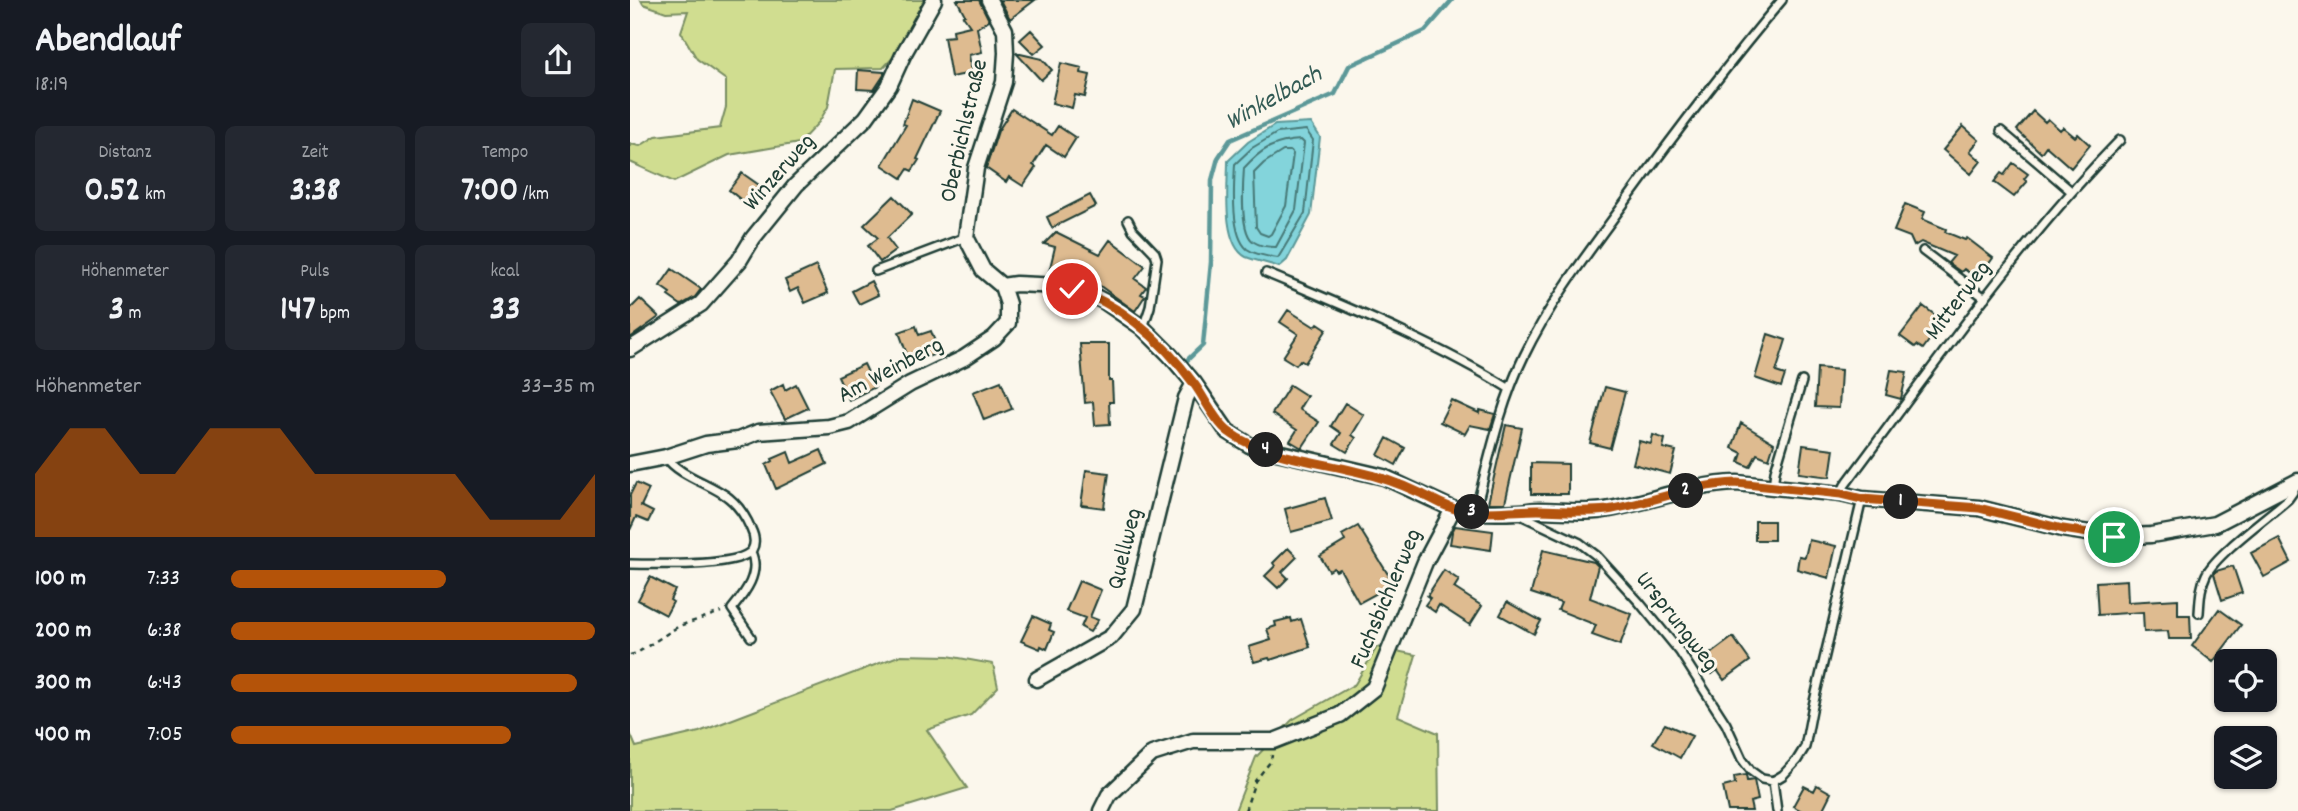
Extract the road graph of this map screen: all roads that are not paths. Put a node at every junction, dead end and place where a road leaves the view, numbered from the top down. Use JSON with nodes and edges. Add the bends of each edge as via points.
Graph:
{"nodes":[{"id":1,"x":934,"y":0,"type":"edge"},
{"id":2,"x":989,"y":0,"type":"edge"},
{"id":3,"x":1782,"y":0,"type":"edge"},
{"id":4,"x":2001,"y":131,"type":"dead end"},
{"id":5,"x":2120,"y":140,"type":"dead end"},
{"id":6,"x":2071,"y":191,"type":"junction"},
{"id":7,"x":1128,"y":220,"type":"dead end"},
{"id":8,"x":966,"y":237,"type":"junction"},
{"id":9,"x":1923,"y":251,"type":"dead end"},
{"id":10,"x":876,"y":271,"type":"dead end"},
{"id":11,"x":1266,"y":273,"type":"dead end"},
{"id":12,"x":1002,"y":286,"type":"junction"},
{"id":13,"x":1985,"y":298,"type":"junction"},
{"id":14,"x":1143,"y":328,"type":"junction"},
{"id":15,"x":630,"y":349,"type":"edge"},
{"id":16,"x":1801,"y":381,"type":"dead end"},
{"id":17,"x":1194,"y":383,"type":"junction"},
{"id":18,"x":1510,"y":389,"type":"junction"},
{"id":19,"x":666,"y":457,"type":"junction"},
{"id":20,"x":630,"y":464,"type":"edge"},
{"id":21,"x":2295,"y":482,"type":"edge"},
{"id":22,"x":1773,"y":487,"type":"junction"},
{"id":23,"x":1841,"y":494,"type":"junction"},
{"id":24,"x":1862,"y":499,"type":"junction"},
{"id":25,"x":1453,"y":509,"type":"junction"},
{"id":26,"x":1475,"y":512,"type":"junction"},
{"id":27,"x":1520,"y":512,"type":"junction"},
{"id":28,"x":751,"y":552,"type":"junction"},
{"id":29,"x":630,"y":564,"type":"edge"},
{"id":30,"x":2199,"y":613,"type":"dead end"},
{"id":31,"x":751,"y":637,"type":"dead end"},
{"id":32,"x":1037,"y":680,"type":"dead end"},
{"id":33,"x":1773,"y":781,"type":"junction"},
{"id":34,"x":1101,"y":811,"type":"edge"},
{"id":35,"x":1777,"y":811,"type":"edge"}],
"edges":[{"from":1,"to":15,"type":"street","name":"Winzerweg","via":[[889,86],[866,118],[796,185],[701,304]]},
{"from":2,"to":8,"type":"street","name":"Oberbichlstraße","via":[[1005,30],[1004,82],[976,168]]},
{"from":3,"to":18,"type":"lane","via":[[1587,255],[1547,315]]},
{"from":4,"to":6,"type":"lane"},
{"from":5,"to":6,"type":"lane","name":"Mitterweg"},
{"from":6,"to":13,"type":"lane","name":"Mitterweg"},
{"from":7,"to":14,"type":"lane","via":[[1157,259]]},
{"from":8,"to":10,"type":"lane"},
{"from":8,"to":12,"type":"street","name":"Oberbichlstraße","via":[[983,270]]},
{"from":9,"to":13,"type":"lane"},
{"from":11,"to":18,"type":"lane","via":[[1369,317]]},
{"from":12,"to":14,"type":"street","via":[[1072,289],[1092,295]]},
{"from":12,"to":19,"type":"street","name":"Am Weinberg","via":[[1008,304],[1007,323],[994,338],[854,419],[829,427],[758,432]]},
{"from":13,"to":23,"type":"lane","name":"Mitterweg"},
{"from":14,"to":17,"type":"street"},
{"from":16,"to":22,"type":"lane"},
{"from":17,"to":25,"type":"street","via":[[1227,431],[1251,446],[1384,477]]},
{"from":17,"to":32,"type":"street","name":"Quellweg","via":[[1186,398],[1134,609],[1111,637]]},
{"from":18,"to":26,"type":"lane"},
{"from":19,"to":20,"type":"street","name":"Am Weinberg"},
{"from":19,"to":28,"type":"lane","via":[[729,498],[746,515],[754,535]]},
{"from":21,"to":24,"type":"street","via":[[2215,524],[2114,537],[1979,508]]},
{"from":21,"to":30,"type":"lane","via":[[2288,499],[2207,572]]},
{"from":22,"to":23,"type":"street"},
{"from":22,"to":27,"type":"street","via":[[1725,484],[1607,510]]},
{"from":23,"to":24,"type":"street"},
{"from":24,"to":33,"type":"lane","via":[[1805,747],[1797,761]]},
{"from":25,"to":26,"type":"street"},
{"from":25,"to":34,"type":"street","name":"Fuchsbichlerweg","via":[[1424,562],[1374,688],[1340,715],[1274,741],[1193,741],[1152,754],[1110,795]]},
{"from":26,"to":27,"type":"street"},
{"from":27,"to":33,"type":"lane","name":"Ursprungweg","via":[[1597,556],[1681,652],[1751,771]]},
{"from":28,"to":29,"type":"lane","via":[[719,562]]},
{"from":28,"to":31,"type":"lane","via":[[754,574],[732,609]]},
{"from":33,"to":35,"type":"lane"}]}
